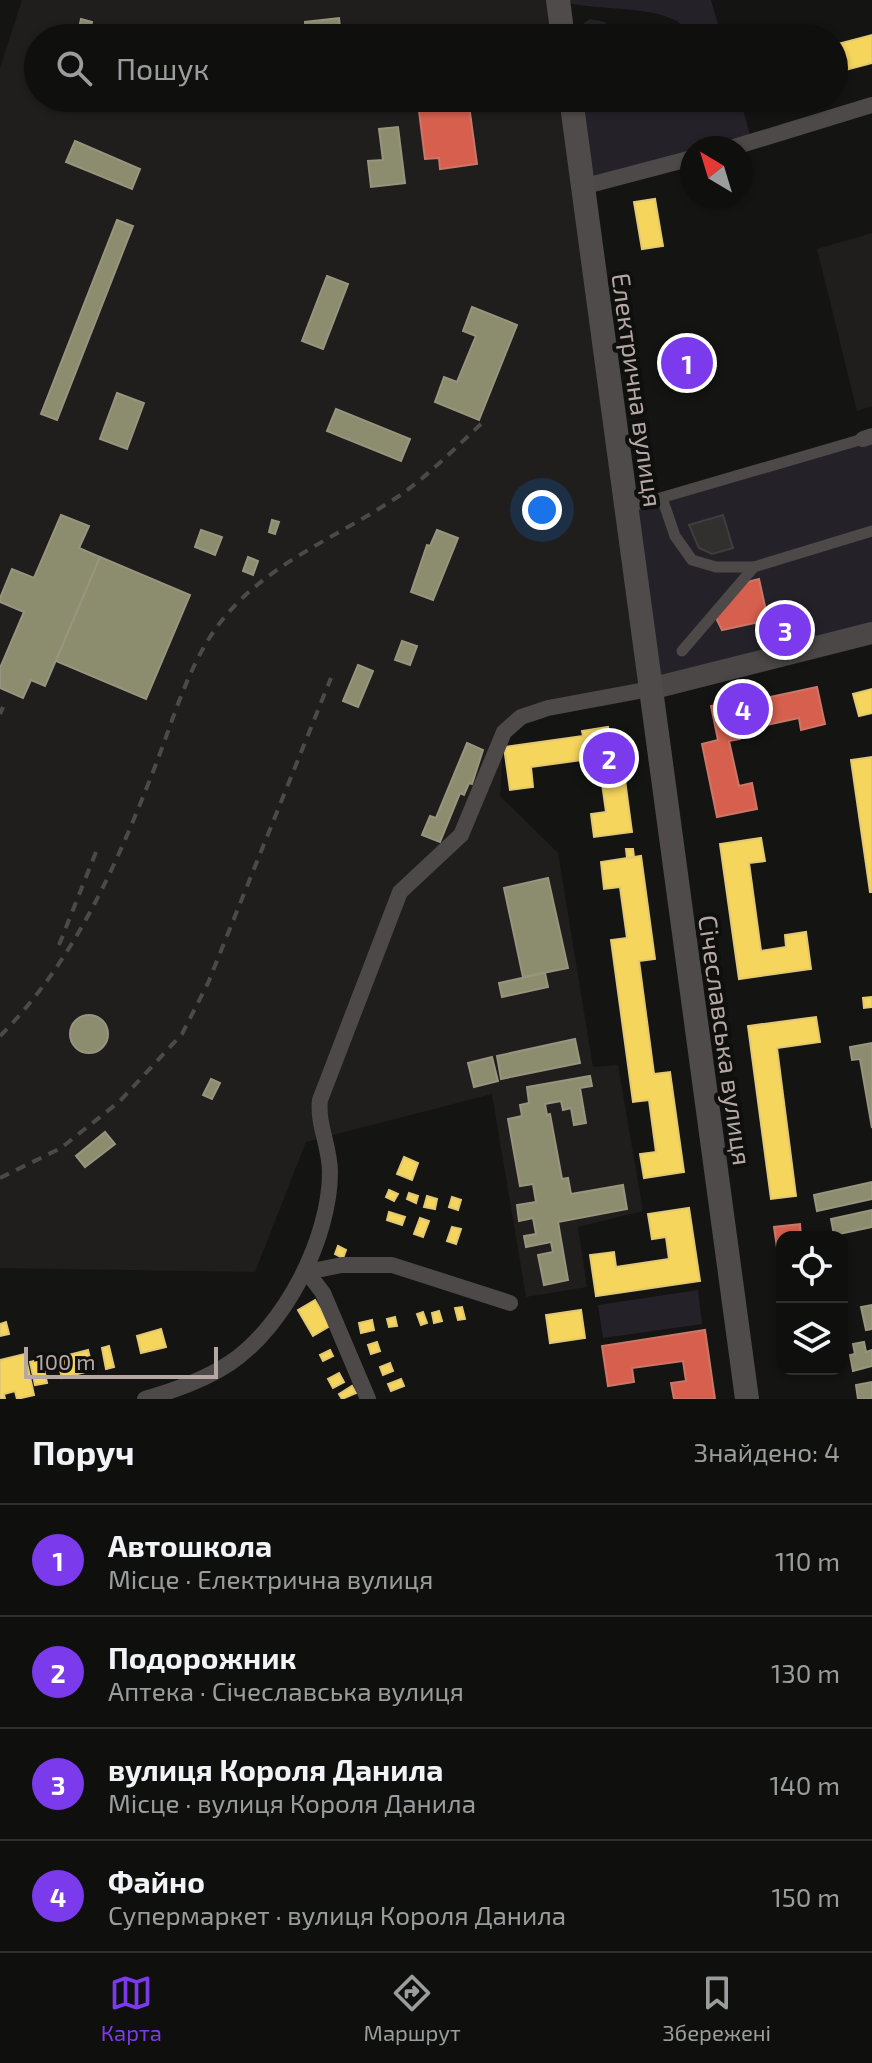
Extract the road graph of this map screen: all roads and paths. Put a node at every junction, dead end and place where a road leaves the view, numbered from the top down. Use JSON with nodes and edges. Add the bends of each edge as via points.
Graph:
{"nodes":[{"id":1,"x":558,"y":0,"type":"edge"},
{"id":2,"x":561,"y":24,"type":"edge"},
{"id":3,"x":872,"y":105,"type":"edge"},
{"id":4,"x":573,"y":112,"type":"edge"},
{"id":5,"x":752,"y":142,"type":"edge"},
{"id":6,"x":680,"y":161,"type":"edge"},
{"id":7,"x":582,"y":187,"type":"junction"},
{"id":8,"x":868,"y":437,"type":"edge"},
{"id":9,"x":662,"y":498,"type":"junction"},
{"id":10,"x":626,"y":508,"type":"junction"},
{"id":11,"x":872,"y":531,"type":"edge"},
{"id":12,"x":754,"y":567,"type":"junction"},
{"id":13,"x":872,"y":633,"type":"edge"},
{"id":14,"x":682,"y":651,"type":"dead end"},
{"id":15,"x":650,"y":689,"type":"junction"},
{"id":16,"x":307,"y":1272,"type":"junction"},
{"id":17,"x":510,"y":1303,"type":"dead end"},
{"id":18,"x":145,"y":1399,"type":"edge"},
{"id":19,"x":368,"y":1399,"type":"edge"},
{"id":20,"x":747,"y":1399,"type":"edge"}],
"edges":[{"from":1,"to":2,"type":"main road"},
{"from":3,"to":5,"type":"street"},
{"from":4,"to":7,"type":"main road","name":"Електрична вулиця"},
{"from":6,"to":7,"type":"street"},
{"from":7,"to":10,"type":"main road","name":"Електрична вулиця"},
{"from":8,"to":9,"type":"street"},
{"from":9,"to":10,"type":"street"},
{"from":9,"to":12,"type":"street","via":[[675,536],[692,560],[716,567]]},
{"from":10,"to":15,"type":"main road","name":"Електрична вулиця"},
{"from":11,"to":12,"type":"street"},
{"from":12,"to":14,"type":"street"},
{"from":13,"to":15,"type":"main road"},
{"from":15,"to":16,"type":"street","via":[[548,708],[514,722],[504,732],[461,835],[400,892],[320,1100],[330,1171]]},
{"from":15,"to":20,"type":"main road","name":"Січеславська вулиця"},
{"from":16,"to":17,"type":"street","via":[[342,1265],[392,1265]]},
{"from":16,"to":18,"type":"street","via":[[262,1334],[229,1364]]},
{"from":16,"to":19,"type":"street","via":[[323,1293]]}]}
